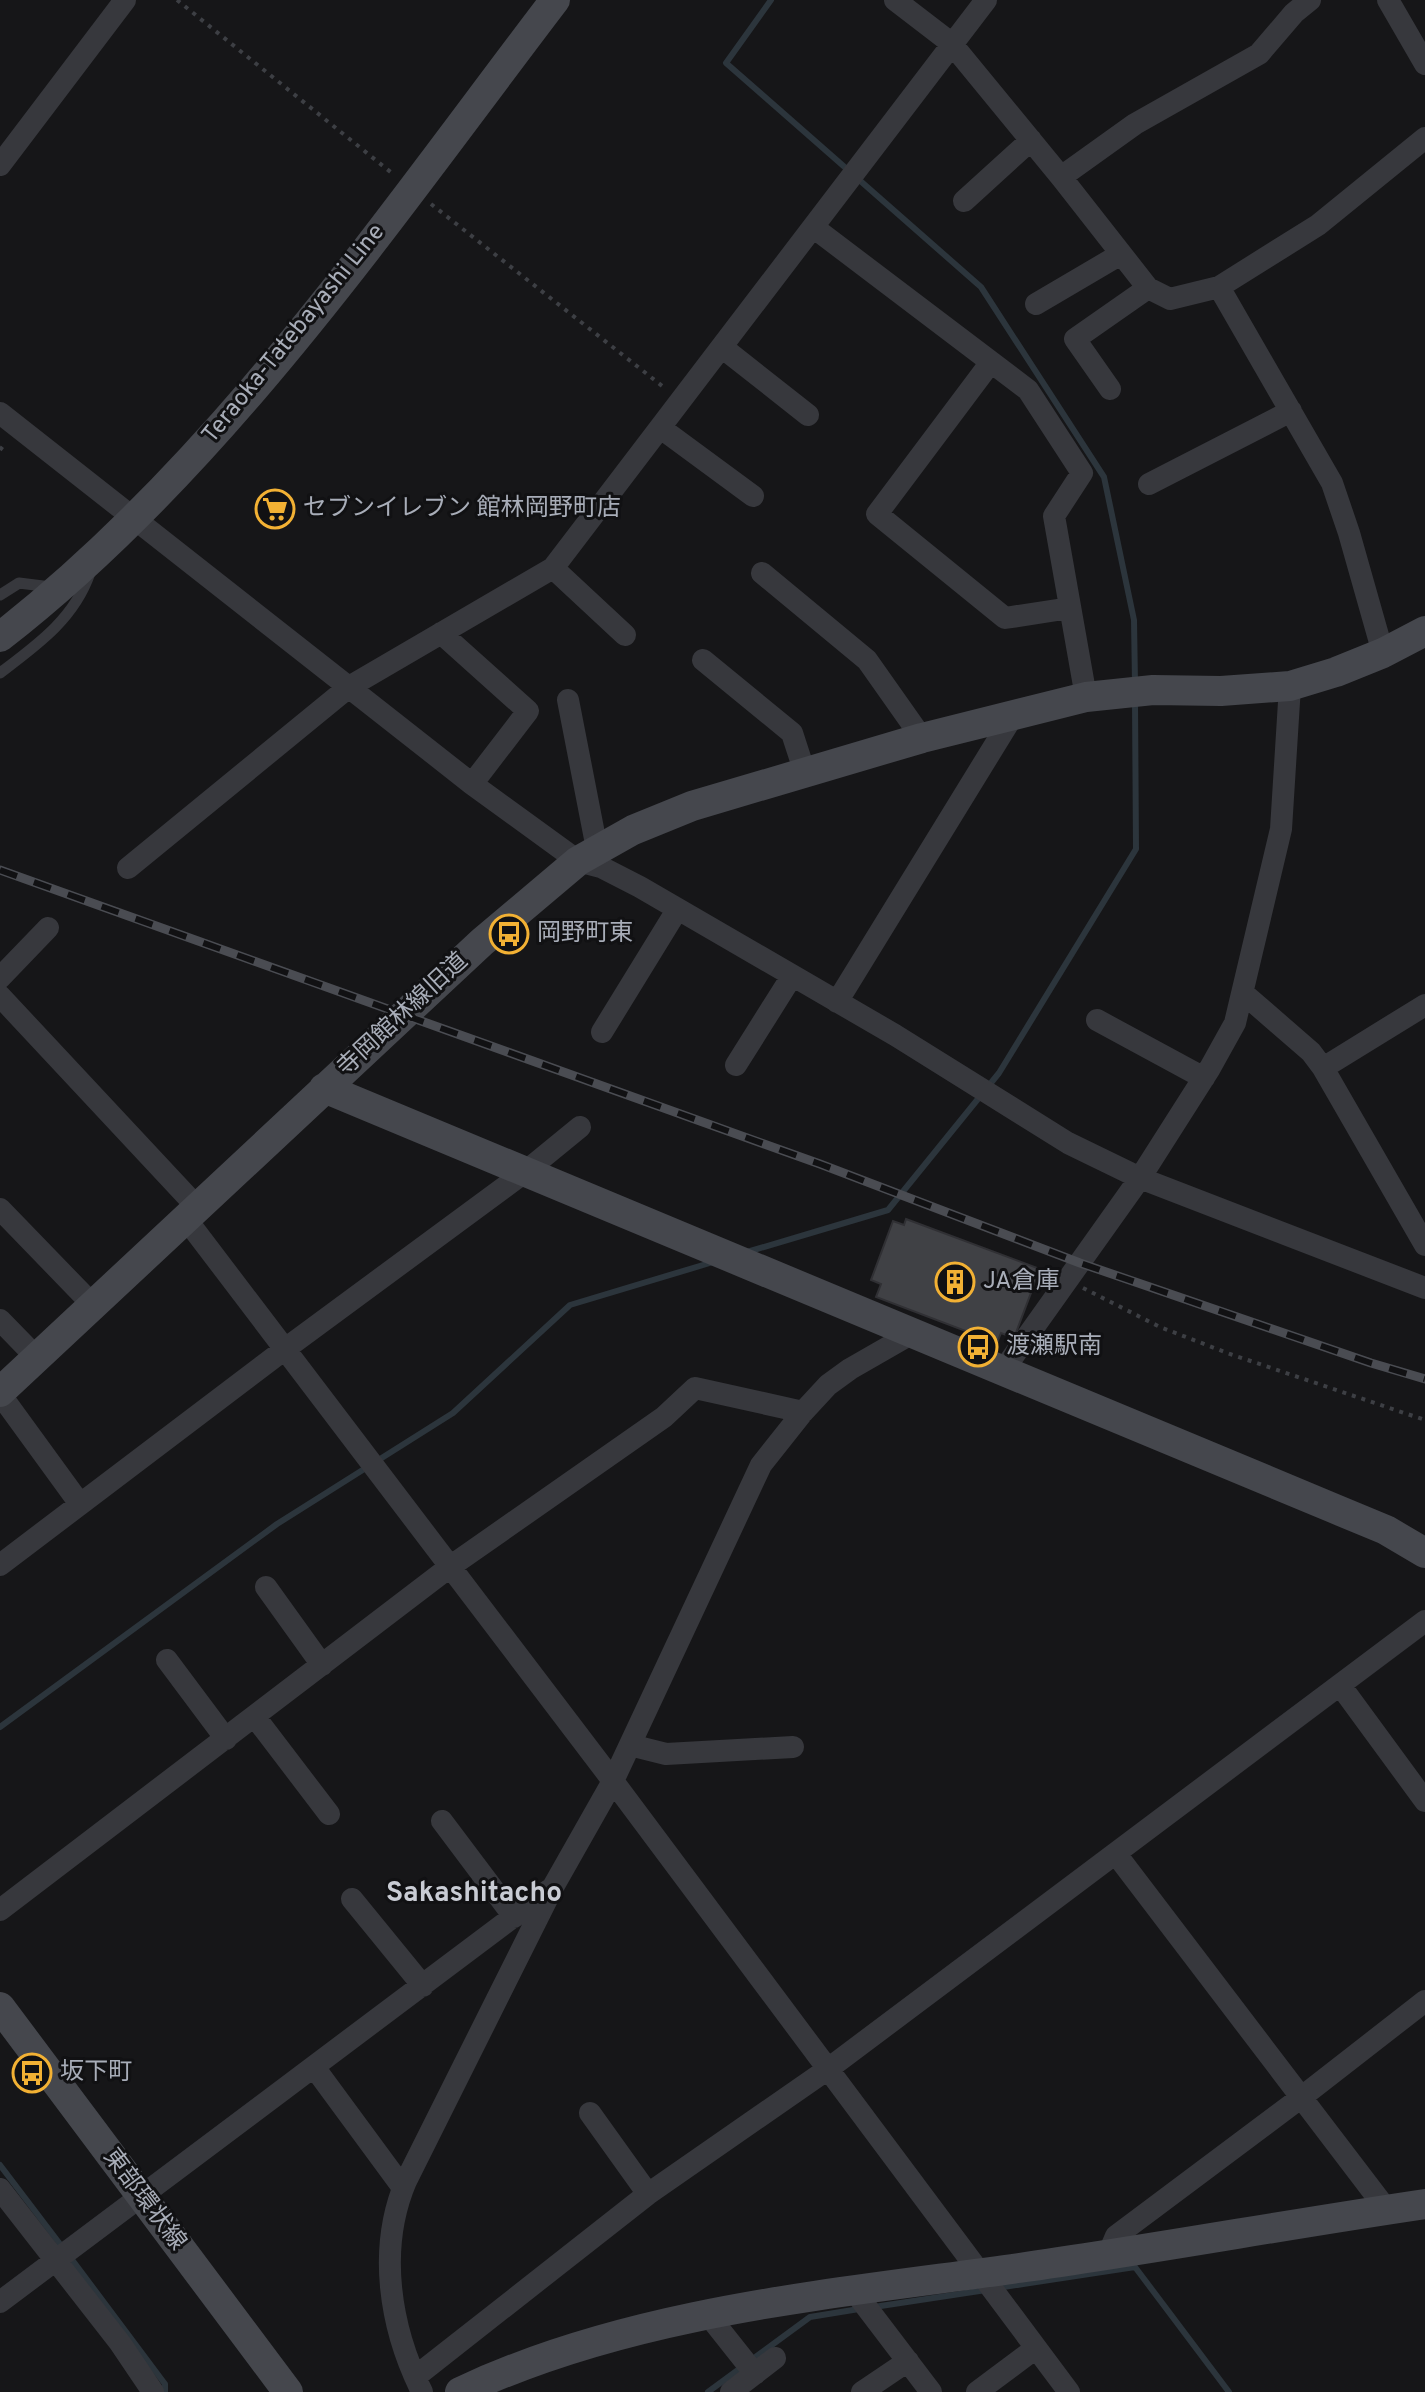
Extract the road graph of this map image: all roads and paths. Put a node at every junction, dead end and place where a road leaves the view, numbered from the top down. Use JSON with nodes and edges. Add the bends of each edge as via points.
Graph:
{"nodes":[{"id":1,"x":125,"y":0,"type":"edge"},
{"id":2,"x":555,"y":0,"type":"edge"},
{"id":3,"x":895,"y":0,"type":"edge"},
{"id":4,"x":986,"y":0,"type":"edge"},
{"id":5,"x":1310,"y":0,"type":"edge"},
{"id":6,"x":1388,"y":0,"type":"edge"},
{"id":7,"x":951,"y":43,"type":"junction"},
{"id":8,"x":1425,"y":64,"type":"edge"},
{"id":9,"x":1425,"y":138,"type":"edge"},
{"id":10,"x":1031,"y":140,"type":"junction"},
{"id":11,"x":0,"y":165,"type":"edge"},
{"id":12,"x":1061,"y":177,"type":"junction"},
{"id":13,"x":964,"y":201,"type":"dead end"},
{"id":14,"x":813,"y":227,"type":"junction"},
{"id":15,"x":1121,"y":254,"type":"junction"},
{"id":16,"x":1219,"y":287,"type":"junction"},
{"id":17,"x":1148,"y":288,"type":"junction"},
{"id":18,"x":1036,"y":304,"type":"dead end"},
{"id":19,"x":723,"y":348,"type":"junction"},
{"id":20,"x":991,"y":362,"type":"junction"},
{"id":21,"x":1110,"y":389,"type":"dead end"},
{"id":22,"x":1291,"y":411,"type":"junction"},
{"id":23,"x":0,"y":413,"type":"edge"},
{"id":24,"x":808,"y":415,"type":"dead end"},
{"id":25,"x":662,"y":429,"type":"junction"},
{"id":26,"x":1149,"y":484,"type":"dead end"},
{"id":27,"x":753,"y":496,"type":"dead end"},
{"id":28,"x":135,"y":519,"type":"junction"},
{"id":29,"x":96,"y":557,"type":"junction"},
{"id":30,"x":553,"y":568,"type":"junction"},
{"id":31,"x":762,"y":573,"type":"dead end"},
{"id":32,"x":61,"y":589,"type":"junction"},
{"id":33,"x":0,"y":595,"type":"edge"},
{"id":34,"x":1070,"y":608,"type":"junction"},
{"id":35,"x":1425,"y":631,"type":"edge"},
{"id":36,"x":441,"y":633,"type":"junction"},
{"id":37,"x":625,"y":635,"type":"dead end"},
{"id":38,"x":0,"y":637,"type":"edge"},
{"id":39,"x":1383,"y":653,"type":"junction"},
{"id":40,"x":703,"y":660,"type":"dead end"},
{"id":41,"x":0,"y":673,"type":"edge"},
{"id":42,"x":1290,"y":686,"type":"junction"},
{"id":43,"x":349,"y":687,"type":"junction"},
{"id":44,"x":1086,"y":697,"type":"junction"},
{"id":45,"x":568,"y":700,"type":"dead end"},
{"id":46,"x":1014,"y":714,"type":"junction"},
{"id":47,"x":922,"y":738,"type":"junction"},
{"id":48,"x":805,"y":773,"type":"junction"},
{"id":49,"x":472,"y":784,"type":"junction"},
{"id":50,"x":587,"y":855,"type":"junction"},
{"id":51,"x":128,"y":868,"type":"dead end"},
{"id":52,"x":677,"y":910,"type":"junction"},
{"id":53,"x":48,"y":928,"type":"dead end"},
{"id":54,"x":792,"y":976,"type":"junction"},
{"id":55,"x":0,"y":978,"type":"edge"},
{"id":56,"x":1243,"y":993,"type":"junction"},
{"id":57,"x":0,"y":996,"type":"edge"},
{"id":58,"x":837,"y":1002,"type":"junction"},
{"id":59,"x":1425,"y":1005,"type":"edge"},
{"id":60,"x":1097,"y":1020,"type":"dead end"},
{"id":61,"x":602,"y":1032,"type":"dead end"},
{"id":62,"x":736,"y":1065,"type":"dead end"},
{"id":63,"x":1323,"y":1068,"type":"junction"},
{"id":64,"x":1204,"y":1078,"type":"junction"},
{"id":65,"x":324,"y":1088,"type":"junction"},
{"id":66,"x":580,"y":1127,"type":"dead end"},
{"id":67,"x":525,"y":1172,"type":"junction"},
{"id":68,"x":1140,"y":1178,"type":"junction"},
{"id":69,"x":0,"y":1209,"type":"edge"},
{"id":70,"x":192,"y":1214,"type":"junction"},
{"id":71,"x":1425,"y":1245,"type":"edge"},
{"id":72,"x":1067,"y":1280,"type":"junction"},
{"id":73,"x":1425,"y":1288,"type":"edge"},
{"id":74,"x":93,"y":1305,"type":"junction"},
{"id":75,"x":0,"y":1320,"type":"edge"},
{"id":76,"x":911,"y":1334,"type":"junction"},
{"id":77,"x":285,"y":1349,"type":"junction"},
{"id":78,"x":37,"y":1358,"type":"junction"},
{"id":79,"x":1002,"y":1372,"type":"junction"},
{"id":80,"x":0,"y":1393,"type":"edge"},
{"id":81,"x":803,"y":1412,"type":"junction"},
{"id":82,"x":1425,"y":1420,"type":"edge"},
{"id":83,"x":80,"y":1504,"type":"junction"},
{"id":84,"x":1425,"y":1553,"type":"edge"},
{"id":85,"x":0,"y":1565,"type":"edge"},
{"id":86,"x":451,"y":1566,"type":"junction"},
{"id":87,"x":266,"y":1587,"type":"dead end"},
{"id":88,"x":1425,"y":1621,"type":"edge"},
{"id":89,"x":167,"y":1660,"type":"dead end"},
{"id":90,"x":322,"y":1665,"type":"junction"},
{"id":91,"x":1340,"y":1685,"type":"junction"},
{"id":92,"x":255,"y":1717,"type":"junction"},
{"id":93,"x":226,"y":1739,"type":"junction"},
{"id":94,"x":630,"y":1745,"type":"junction"},
{"id":95,"x":793,"y":1747,"type":"dead end"},
{"id":96,"x":613,"y":1781,"type":"junction"},
{"id":97,"x":1425,"y":1801,"type":"edge"},
{"id":98,"x":329,"y":1814,"type":"dead end"},
{"id":99,"x":442,"y":1821,"type":"dead end"},
{"id":100,"x":1116,"y":1854,"type":"junction"},
{"id":101,"x":553,"y":1887,"type":"junction"},
{"id":102,"x":352,"y":1899,"type":"dead end"},
{"id":103,"x":0,"y":1910,"type":"edge"},
{"id":104,"x":514,"y":1917,"type":"junction"},
{"id":105,"x":423,"y":1986,"type":"junction"},
{"id":106,"x":1425,"y":2001,"type":"edge"},
{"id":107,"x":0,"y":2007,"type":"edge"},
{"id":108,"x":314,"y":2067,"type":"junction"},
{"id":109,"x":828,"y":2069,"type":"junction"},
{"id":110,"x":1303,"y":2096,"type":"junction"},
{"id":111,"x":590,"y":2113,"type":"dead end"},
{"id":112,"x":403,"y":2188,"type":"junction"},
{"id":113,"x":0,"y":2189,"type":"edge"},
{"id":114,"x":648,"y":2194,"type":"junction"},
{"id":115,"x":141,"y":2196,"type":"junction"},
{"id":116,"x":1425,"y":2204,"type":"edge"},
{"id":117,"x":1387,"y":2210,"type":"junction"},
{"id":118,"x":1108,"y":2255,"type":"junction"},
{"id":119,"x":54,"y":2262,"type":"junction"},
{"id":120,"x":982,"y":2273,"type":"junction"},
{"id":121,"x":855,"y":2292,"type":"junction"},
{"id":122,"x":0,"y":2302,"type":"edge"},
{"id":123,"x":709,"y":2316,"type":"junction"},
{"id":124,"x":1036,"y":2348,"type":"junction"},
{"id":125,"x":775,"y":2358,"type":"dead end"},
{"id":126,"x":908,"y":2361,"type":"junction"},
{"id":127,"x":755,"y":2374,"type":"junction"},
{"id":128,"x":418,"y":2384,"type":"edge"},
{"id":129,"x":153,"y":2392,"type":"edge"},
{"id":130,"x":288,"y":2392,"type":"edge"},
{"id":131,"x":460,"y":2392,"type":"edge"},
{"id":132,"x":731,"y":2392,"type":"edge"},
{"id":133,"x":862,"y":2392,"type":"edge"},
{"id":134,"x":931,"y":2392,"type":"edge"},
{"id":135,"x":977,"y":2392,"type":"edge"},
{"id":136,"x":1069,"y":2392,"type":"edge"}],
"edges":[{"from":1,"to":11,"type":"street"},
{"from":2,"to":28,"type":"street","name":"Teraoka-Tatebayashi Line","via":[[298,335]]},
{"from":3,"to":7,"type":"street"},
{"from":4,"to":7,"type":"street"},
{"from":5,"to":12,"type":"street","via":[[1259,54],[1135,124]]},
{"from":6,"to":8,"type":"street"},
{"from":7,"to":10,"type":"street"},
{"from":7,"to":14,"type":"street"},
{"from":9,"to":16,"type":"street","via":[[1318,225]]},
{"from":10,"to":12,"type":"street"},
{"from":10,"to":13,"type":"street"},
{"from":12,"to":15,"type":"street"},
{"from":14,"to":19,"type":"street"},
{"from":14,"to":20,"type":"street"},
{"from":15,"to":17,"type":"street"},
{"from":15,"to":18,"type":"street"},
{"from":16,"to":17,"type":"street","via":[[1170,299]]},
{"from":16,"to":22,"type":"street"},
{"from":17,"to":21,"type":"street","via":[[1075,339]]},
{"from":19,"to":24,"type":"street"},
{"from":19,"to":25,"type":"street"},
{"from":20,"to":34,"type":"street","via":[[1028,390],[1082,473],[1054,516]]},
{"from":20,"to":34,"type":"street","via":[[877,514],[1005,618]]},
{"from":22,"to":26,"type":"street"},
{"from":22,"to":39,"type":"street","via":[[1332,483]]},
{"from":23,"to":28,"type":"street"},
{"from":25,"to":27,"type":"street"},
{"from":25,"to":30,"type":"street"},
{"from":28,"to":29,"type":"street","name":"Teraoka-Tatebayashi Line"},
{"from":28,"to":43,"type":"street"},
{"from":29,"to":32,"type":"street","name":"Teraoka-Tatebayashi Line"},
{"from":29,"to":41,"type":"lane","via":[[86,584],[55,631]]},
{"from":30,"to":36,"type":"street"},
{"from":30,"to":37,"type":"street"},
{"from":31,"to":47,"type":"street","via":[[867,660]]},
{"from":32,"to":33,"type":"lane","via":[[19,583]]},
{"from":32,"to":38,"type":"street","name":"Teraoka-Tatebayashi Line"},
{"from":34,"to":44,"type":"street"},
{"from":35,"to":39,"type":"street","name":"寺岡館林線旧道"},
{"from":36,"to":43,"type":"street"},
{"from":36,"to":49,"type":"street","via":[[528,711]]},
{"from":39,"to":42,"type":"street","name":"寺岡館林線旧道"},
{"from":40,"to":48,"type":"street","via":[[792,733]]},
{"from":42,"to":44,"type":"street","name":"寺岡館林線旧道"},
{"from":42,"to":56,"type":"street","via":[[1281,829]]},
{"from":43,"to":49,"type":"street"},
{"from":43,"to":51,"type":"street"},
{"from":44,"to":46,"type":"street","name":"寺岡館林線旧道"},
{"from":45,"to":50,"type":"street"},
{"from":46,"to":47,"type":"street","name":"寺岡館林線旧道"},
{"from":46,"to":58,"type":"street"},
{"from":47,"to":48,"type":"street","name":"寺岡館林線旧道"},
{"from":48,"to":50,"type":"street","name":"寺岡館林線旧道","via":[[692,806]]},
{"from":49,"to":50,"type":"street"},
{"from":50,"to":52,"type":"street"},
{"from":50,"to":65,"type":"street","name":"寺岡館林線旧道","via":[[482,942]]},
{"from":52,"to":54,"type":"street"},
{"from":52,"to":61,"type":"street"},
{"from":53,"to":55,"type":"street"},
{"from":54,"to":58,"type":"street"},
{"from":54,"to":62,"type":"street"},
{"from":56,"to":63,"type":"street"},
{"from":56,"to":64,"type":"street","via":[[1235,1023]]},
{"from":57,"to":70,"type":"street"},
{"from":58,"to":68,"type":"street","via":[[1068,1143]]},
{"from":59,"to":63,"type":"street"},
{"from":60,"to":64,"type":"street"},
{"from":63,"to":71,"type":"street"},
{"from":64,"to":68,"type":"street"},
{"from":65,"to":67,"type":"street"},
{"from":65,"to":70,"type":"street","name":"寺岡館林線旧道"},
{"from":66,"to":67,"type":"street"},
{"from":67,"to":76,"type":"street"},
{"from":67,"to":77,"type":"street"},
{"from":68,"to":72,"type":"street"},
{"from":68,"to":73,"type":"street"},
{"from":69,"to":74,"type":"street"},
{"from":70,"to":74,"type":"street","name":"寺岡館林線旧道"},
{"from":70,"to":77,"type":"street"},
{"from":72,"to":79,"type":"street"},
{"from":72,"to":82,"type":"path","via":[[1160,1327]]},
{"from":74,"to":78,"type":"street","name":"寺岡館林線旧道"},
{"from":75,"to":78,"type":"street"},
{"from":76,"to":79,"type":"street"},
{"from":76,"to":81,"type":"street","via":[[850,1369]]},
{"from":77,"to":83,"type":"street"},
{"from":77,"to":86,"type":"street"},
{"from":78,"to":80,"type":"street","name":"寺岡館林線旧道"},
{"from":79,"to":84,"type":"street","via":[[1386,1530]]},
{"from":80,"to":83,"type":"street"},
{"from":81,"to":86,"type":"street","via":[[695,1388],[664,1417]]},
{"from":81,"to":94,"type":"street","via":[[761,1465]]},
{"from":83,"to":85,"type":"street"},
{"from":86,"to":90,"type":"street"},
{"from":86,"to":96,"type":"street"},
{"from":87,"to":90,"type":"street"},
{"from":88,"to":91,"type":"street"},
{"from":89,"to":93,"type":"street"},
{"from":90,"to":92,"type":"street"},
{"from":91,"to":97,"type":"street"},
{"from":91,"to":100,"type":"street"},
{"from":92,"to":93,"type":"street"},
{"from":92,"to":98,"type":"street"},
{"from":93,"to":103,"type":"street"},
{"from":94,"to":95,"type":"street","via":[[666,1754]]},
{"from":94,"to":96,"type":"street"},
{"from":96,"to":101,"type":"street"},
{"from":96,"to":109,"type":"street"},
{"from":99,"to":104,"type":"street"},
{"from":100,"to":109,"type":"street"},
{"from":100,"to":110,"type":"street"},
{"from":101,"to":104,"type":"street"},
{"from":101,"to":112,"type":"street"},
{"from":102,"to":105,"type":"street"},
{"from":104,"to":105,"type":"street"},
{"from":105,"to":108,"type":"street"},
{"from":106,"to":110,"type":"street"},
{"from":107,"to":115,"type":"street","name":"東部環状線"},
{"from":108,"to":112,"type":"street"},
{"from":108,"to":115,"type":"street"},
{"from":109,"to":114,"type":"street"},
{"from":109,"to":120,"type":"street"},
{"from":110,"to":117,"type":"street"},
{"from":110,"to":118,"type":"street","via":[[1116,2236]]},
{"from":111,"to":114,"type":"street"},
{"from":112,"to":128,"type":"street","via":[[389,2240],[391,2296],[404,2353]]},
{"from":113,"to":119,"type":"street"},
{"from":114,"to":128,"type":"street"},
{"from":115,"to":119,"type":"street"},
{"from":115,"to":130,"type":"street","name":"東部環状線"},
{"from":116,"to":117,"type":"street"},
{"from":117,"to":118,"type":"street"},
{"from":118,"to":120,"type":"street"},
{"from":119,"to":122,"type":"street"},
{"from":119,"to":129,"type":"street"},
{"from":120,"to":121,"type":"street"},
{"from":120,"to":124,"type":"street"},
{"from":121,"to":123,"type":"street"},
{"from":121,"to":126,"type":"street"},
{"from":123,"to":127,"type":"street"},
{"from":123,"to":131,"type":"street","via":[[544,2356]]},
{"from":124,"to":135,"type":"street"},
{"from":124,"to":136,"type":"street"},
{"from":125,"to":127,"type":"street"},
{"from":126,"to":133,"type":"street"},
{"from":126,"to":134,"type":"street"},
{"from":127,"to":132,"type":"street"}]}
